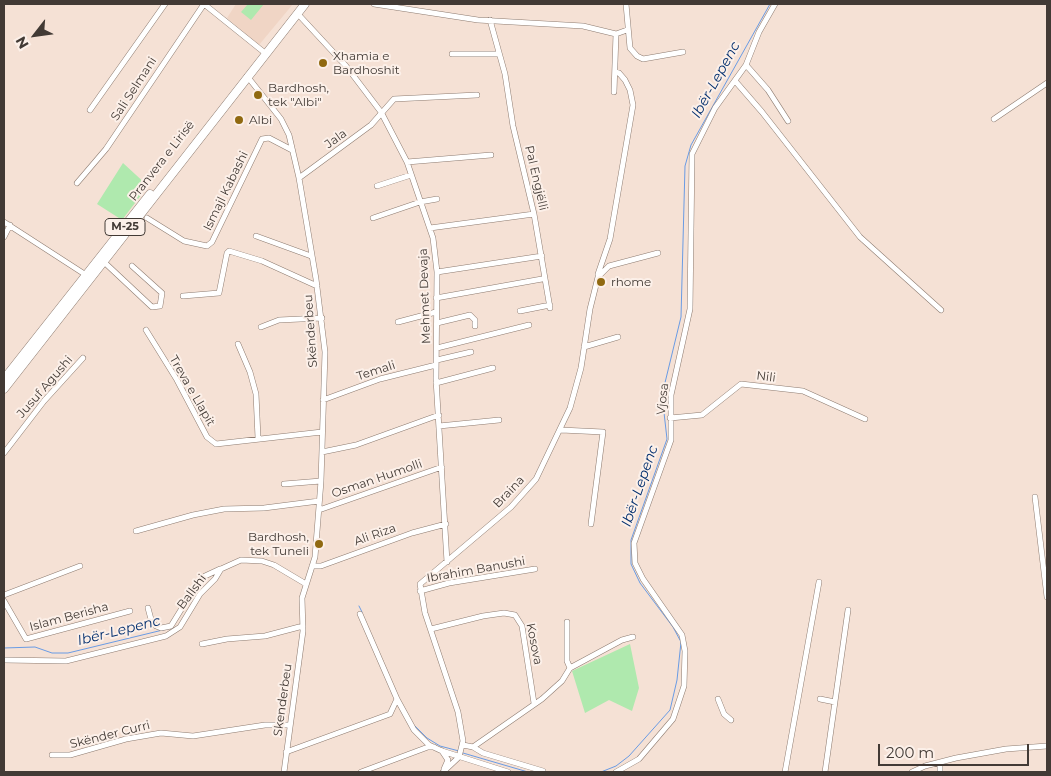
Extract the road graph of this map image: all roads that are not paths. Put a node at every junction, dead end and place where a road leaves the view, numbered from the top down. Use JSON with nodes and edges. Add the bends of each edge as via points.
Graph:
{"nodes":[{"id":1,"x":165,"y":4,"type":"edge"},
{"id":2,"x":204,"y":4,"type":"edge"},
{"id":3,"x":303,"y":4,"type":"edge"},
{"id":4,"x":374,"y":4,"type":"edge"},
{"id":5,"x":626,"y":4,"type":"edge"},
{"id":6,"x":775,"y":4,"type":"edge"},
{"id":7,"x":296,"y":12,"type":"junction"},
{"id":8,"x":490,"y":20,"type":"junction"},
{"id":9,"x":627,"y":30,"type":"junction"},
{"id":10,"x":616,"y":34,"type":"junction"},
{"id":11,"x":264,"y":52,"type":"junction"},
{"id":12,"x":683,"y":52,"type":"dead end"},
{"id":13,"x":452,"y":54,"type":"dead end"},
{"id":14,"x":498,"y":54,"type":"junction"},
{"id":15,"x":746,"y":65,"type":"junction"},
{"id":16,"x":615,"y":72,"type":"junction"},
{"id":17,"x":246,"y":75,"type":"junction"},
{"id":18,"x":736,"y":82,"type":"junction"},
{"id":19,"x":1047,"y":82,"type":"edge"},
{"id":20,"x":614,"y":92,"type":"dead end"},
{"id":21,"x":477,"y":95,"type":"dead end"},
{"id":22,"x":90,"y":110,"type":"dead end"},
{"id":23,"x":381,"y":112,"type":"junction"},
{"id":24,"x":994,"y":119,"type":"dead end"},
{"id":25,"x":788,"y":121,"type":"dead end"},
{"id":26,"x":292,"y":150,"type":"junction"},
{"id":27,"x":491,"y":155,"type":"dead end"},
{"id":28,"x":406,"y":162,"type":"junction"},
{"id":29,"x":411,"y":175,"type":"junction"},
{"id":30,"x":299,"y":178,"type":"junction"},
{"id":31,"x":78,"y":183,"type":"dead end"},
{"id":32,"x":377,"y":186,"type":"dead end"},
{"id":33,"x":437,"y":199,"type":"dead end"},
{"id":34,"x":420,"y":202,"type":"junction"},
{"id":35,"x":534,"y":214,"type":"junction"},
{"id":36,"x":147,"y":218,"type":"dead end"},
{"id":37,"x":373,"y":218,"type":"dead end"},
{"id":38,"x":4,"y":222,"type":"edge"},
{"id":39,"x":10,"y":225,"type":"junction"},
{"id":40,"x":430,"y":228,"type":"junction"},
{"id":41,"x":256,"y":236,"type":"dead end"},
{"id":42,"x":4,"y":237,"type":"edge"},
{"id":43,"x":658,"y":253,"type":"dead end"},
{"id":44,"x":311,"y":256,"type":"junction"},
{"id":45,"x":542,"y":256,"type":"junction"},
{"id":46,"x":104,"y":262,"type":"junction"},
{"id":47,"x":132,"y":266,"type":"dead end"},
{"id":48,"x":437,"y":272,"type":"junction"},
{"id":49,"x":86,"y":275,"type":"junction"},
{"id":50,"x":598,"y":277,"type":"junction"},
{"id":51,"x":542,"y":279,"type":"dead end"},
{"id":52,"x":317,"y":286,"type":"junction"},
{"id":53,"x":184,"y":296,"type":"dead end"},
{"id":54,"x":436,"y":298,"type":"junction"},
{"id":55,"x":941,"y":310,"type":"dead end"},
{"id":56,"x":520,"y":311,"type":"dead end"},
{"id":57,"x":436,"y":312,"type":"junction"},
{"id":58,"x":322,"y":318,"type":"junction"},
{"id":59,"x":398,"y":322,"type":"dead end"},
{"id":60,"x":437,"y":323,"type":"junction"},
{"id":61,"x":529,"y":325,"type":"dead end"},
{"id":62,"x":475,"y":326,"type":"dead end"},
{"id":63,"x":261,"y":327,"type":"dead end"},
{"id":64,"x":146,"y":330,"type":"dead end"},
{"id":65,"x":618,"y":337,"type":"dead end"},
{"id":66,"x":238,"y":344,"type":"dead end"},
{"id":67,"x":584,"y":347,"type":"junction"},
{"id":68,"x":438,"y":348,"type":"junction"},
{"id":69,"x":470,"y":352,"type":"dead end"},
{"id":70,"x":83,"y":358,"type":"dead end"},
{"id":71,"x":437,"y":362,"type":"junction"},
{"id":72,"x":493,"y":368,"type":"dead end"},
{"id":73,"x":4,"y":379,"type":"edge"},
{"id":74,"x":436,"y":383,"type":"junction"},
{"id":75,"x":4,"y":389,"type":"edge"},
{"id":76,"x":324,"y":400,"type":"junction"},
{"id":77,"x":439,"y":415,"type":"junction"},
{"id":78,"x":670,"y":418,"type":"junction"},
{"id":79,"x":865,"y":419,"type":"dead end"},
{"id":80,"x":499,"y":420,"type":"dead end"},
{"id":81,"x":439,"y":426,"type":"junction"},
{"id":82,"x":560,"y":430,"type":"junction"},
{"id":83,"x":322,"y":432,"type":"junction"},
{"id":84,"x":258,"y":438,"type":"junction"},
{"id":85,"x":322,"y":452,"type":"junction"},
{"id":86,"x":4,"y":454,"type":"edge"},
{"id":87,"x":442,"y":467,"type":"junction"},
{"id":88,"x":321,"y":482,"type":"junction"},
{"id":89,"x":284,"y":484,"type":"dead end"},
{"id":90,"x":1035,"y":498,"type":"dead end"},
{"id":91,"x":319,"y":501,"type":"junction"},
{"id":92,"x":319,"y":510,"type":"junction"},
{"id":93,"x":446,"y":524,"type":"junction"},
{"id":94,"x":591,"y":524,"type":"dead end"},
{"id":95,"x":136,"y":531,"type":"dead end"},
{"id":96,"x":447,"y":562,"type":"junction"},
{"id":97,"x":80,"y":566,"type":"dead end"},
{"id":98,"x":311,"y":567,"type":"junction"},
{"id":99,"x":221,"y":569,"type":"junction"},
{"id":100,"x":535,"y":570,"type":"dead end"},
{"id":101,"x":306,"y":582,"type":"junction"},
{"id":102,"x":819,"y":582,"type":"dead end"},
{"id":103,"x":420,"y":591,"type":"junction"},
{"id":104,"x":4,"y":595,"type":"edge"},
{"id":105,"x":1047,"y":597,"type":"edge"},
{"id":106,"x":4,"y":601,"type":"edge"},
{"id":107,"x":148,"y":608,"type":"dead end"},
{"id":108,"x":848,"y":610,"type":"dead end"},
{"id":109,"x":130,"y":611,"type":"dead end"},
{"id":110,"x":360,"y":614,"type":"dead end"},
{"id":111,"x":567,"y":622,"type":"dead end"},
{"id":112,"x":303,"y":629,"type":"junction"},
{"id":113,"x":432,"y":629,"type":"junction"},
{"id":114,"x":632,"y":637,"type":"dead end"},
{"id":115,"x":202,"y":644,"type":"dead end"},
{"id":116,"x":4,"y":660,"type":"edge"},
{"id":117,"x":570,"y":668,"type":"junction"},
{"id":118,"x":396,"y":699,"type":"junction"},
{"id":119,"x":718,"y":699,"type":"dead end"},
{"id":120,"x":820,"y":700,"type":"dead end"},
{"id":121,"x":835,"y":702,"type":"junction"},
{"id":122,"x":534,"y":703,"type":"junction"},
{"id":123,"x":731,"y":720,"type":"dead end"},
{"id":124,"x":290,"y":725,"type":"junction"},
{"id":125,"x":1047,"y":746,"type":"edge"},
{"id":126,"x":435,"y":747,"type":"junction"},
{"id":127,"x":462,"y":747,"type":"junction"},
{"id":128,"x":473,"y":748,"type":"junction"},
{"id":129,"x":442,"y":751,"type":"junction"},
{"id":130,"x":286,"y":752,"type":"junction"},
{"id":131,"x":52,"y":755,"type":"dead end"},
{"id":132,"x":459,"y":757,"type":"junction"},
{"id":133,"x":940,"y":762,"type":"junction"},
{"id":134,"x":543,"y":771,"type":"edge"},
{"id":135,"x":284,"y":772,"type":"edge"},
{"id":136,"x":361,"y":772,"type":"edge"},
{"id":137,"x":443,"y":772,"type":"edge"},
{"id":138,"x":508,"y":772,"type":"edge"},
{"id":139,"x":616,"y":772,"type":"edge"},
{"id":140,"x":785,"y":772,"type":"edge"},
{"id":141,"x":825,"y":772,"type":"edge"},
{"id":142,"x":912,"y":772,"type":"edge"},
{"id":143,"x":940,"y":772,"type":"edge"}],
"edges":[{"from":1,"to":22,"type":"street"},
{"from":2,"to":11,"type":"street"},
{"from":2,"to":31,"type":"street","name":"Sali Selmani","via":[[111,142]]},
{"from":3,"to":7,"type":"main road","name":"Pranvera e Lirisë","number":"M-25"},
{"from":4,"to":8,"type":"street"},
{"from":5,"to":9,"type":"street"},
{"from":6,"to":15,"type":"street","name":"Vjosa"},
{"from":7,"to":11,"type":"main road","name":"Pranvera e Lirisë","number":"M-25"},
{"from":7,"to":23,"type":"street","name":"Mehmet Devaja","via":[[346,66]]},
{"from":8,"to":10,"type":"street","via":[[583,26]]},
{"from":8,"to":14,"type":"street","name":"Pal Engjëlli"},
{"from":9,"to":10,"type":"street"},
{"from":9,"to":12,"type":"street","via":[[630,48],[637,56],[643,58]]},
{"from":10,"to":16,"type":"street"},
{"from":11,"to":17,"type":"main road","name":"Pranvera e Lirisë","number":"M-25"},
{"from":13,"to":14,"type":"street"},
{"from":14,"to":35,"type":"street","name":"Pal Engjëlli"},
{"from":15,"to":18,"type":"street","name":"Vjosa"},
{"from":15,"to":25,"type":"street","via":[[768,90]]},
{"from":16,"to":20,"type":"street"},
{"from":16,"to":50,"type":"street","name":"Braina","via":[[625,80],[632,105],[610,239]]},
{"from":17,"to":26,"type":"street","name":"Skënderbeu","via":[[281,119]]},
{"from":17,"to":46,"type":"main road","name":"Pranvera e Lirisë"},
{"from":17,"to":49,"type":"main road","name":"Pranvera e Lirisë","number":"M-25"},
{"from":18,"to":55,"type":"street","via":[[860,237]]},
{"from":18,"to":78,"type":"street","name":"Vjosa","via":[[715,108],[692,154],[690,309],[671,395]]},
{"from":19,"to":24,"type":"street"},
{"from":21,"to":23,"type":"street","name":"Jala","via":[[394,99]]},
{"from":23,"to":28,"type":"street","name":"Mehmet Devaja"},
{"from":23,"to":30,"type":"street","name":"Jala","via":[[371,125]]},
{"from":26,"to":30,"type":"street","name":"Skënderbeu"},
{"from":26,"to":36,"type":"street","name":"Ismajl Kabashi","via":[[270,138],[262,139],[212,242],[207,246],[184,241]]},
{"from":27,"to":28,"type":"street"},
{"from":28,"to":29,"type":"street","name":"Mehmet Devaja"},
{"from":29,"to":32,"type":"street"},
{"from":29,"to":34,"type":"street","name":"Mehmet Devaja"},
{"from":30,"to":44,"type":"street","name":"Skënderbeu"},
{"from":33,"to":34,"type":"street"},
{"from":34,"to":37,"type":"street"},
{"from":34,"to":40,"type":"street","name":"Mehmet Devaja"},
{"from":35,"to":40,"type":"street"},
{"from":35,"to":45,"type":"street","name":"Pal Engjëlli"},
{"from":38,"to":39,"type":"street"},
{"from":39,"to":42,"type":"street"},
{"from":39,"to":49,"type":"street"},
{"from":40,"to":48,"type":"street","name":"Mehmet Devaja"},
{"from":41,"to":44,"type":"street"},
{"from":43,"to":50,"type":"street","via":[[609,266]]},
{"from":44,"to":52,"type":"street","name":"Skënderbeu"},
{"from":45,"to":48,"type":"street"},
{"from":45,"to":56,"type":"street","name":"Pal Engjëlli","via":[[550,306]]},
{"from":46,"to":47,"type":"street","via":[[152,306],[160,306],[162,293]]},
{"from":46,"to":75,"type":"main road","name":"Pranvera e Lirisë"},
{"from":48,"to":54,"type":"street","name":"Mehmet Devaja"},
{"from":49,"to":73,"type":"main road","name":"Pranvera e Lirisë","number":"M-25"},
{"from":50,"to":67,"type":"street","name":"Braina"},
{"from":51,"to":54,"type":"street"},
{"from":52,"to":53,"type":"street","via":[[262,261],[229,252],[219,293]]},
{"from":52,"to":58,"type":"street","name":"Skënderbeu"},
{"from":54,"to":57,"type":"street","name":"Mehmet Devaja"},
{"from":57,"to":59,"type":"street"},
{"from":57,"to":60,"type":"street","name":"Mehmet Devaja"},
{"from":58,"to":63,"type":"street","via":[[279,320]]},
{"from":58,"to":76,"type":"street","name":"Skënderbeu"},
{"from":60,"to":62,"type":"street","via":[[470,315]]},
{"from":60,"to":68,"type":"street","name":"Mehmet Devaja"},
{"from":61,"to":68,"type":"street"},
{"from":64,"to":84,"type":"street","name":"Treva e Llapit","via":[[207,437],[216,444]]},
{"from":65,"to":67,"type":"street"},
{"from":66,"to":84,"type":"street","via":[[256,394]]},
{"from":67,"to":82,"type":"street","name":"Braina","via":[[570,408]]},
{"from":68,"to":71,"type":"street","name":"Mehmet Devaja"},
{"from":69,"to":71,"type":"street","name":"Temali"},
{"from":70,"to":86,"type":"street","name":"Jusuf Agushi","via":[[44,401]]},
{"from":71,"to":74,"type":"street","name":"Mehmet Devaja"},
{"from":71,"to":76,"type":"street","name":"Temali"},
{"from":72,"to":74,"type":"street"},
{"from":74,"to":77,"type":"street","name":"Mehmet Devaja"},
{"from":76,"to":83,"type":"street","name":"Skënderbeu"},
{"from":77,"to":81,"type":"street","name":"Mehmet Devaja"},
{"from":77,"to":85,"type":"street","via":[[356,445]]},
{"from":78,"to":79,"type":"street","name":"Nili","via":[[702,415],[741,384],[803,392]]},
{"from":78,"to":139,"type":"street","name":"Vjosa","via":[[672,440],[634,543],[634,563],[682,635],[684,686],[673,719],[639,759]]},
{"from":80,"to":81,"type":"street"},
{"from":81,"to":87,"type":"street","name":"Mehmet Devaja"},
{"from":82,"to":94,"type":"street","via":[[603,432]]},
{"from":82,"to":96,"type":"street","name":"Braina","via":[[536,479],[511,507]]},
{"from":83,"to":84,"type":"street","name":"Treva e Llapit"},
{"from":83,"to":85,"type":"street","name":"Skënderbeu"},
{"from":85,"to":88,"type":"street","name":"Skënderbeu"},
{"from":87,"to":92,"type":"street","name":"Osman Humolli"},
{"from":87,"to":93,"type":"street","name":"Mehmet Devaja"},
{"from":88,"to":89,"type":"street"},
{"from":88,"to":91,"type":"street","name":"Skënderbeu"},
{"from":90,"to":105,"type":"street"},
{"from":91,"to":92,"type":"street","name":"Skënderbeu"},
{"from":91,"to":95,"type":"street","via":[[224,509]]},
{"from":92,"to":98,"type":"street","name":"Skënderbeu","via":[[315,557]]},
{"from":93,"to":96,"type":"street","name":"Mehmet Devaja"},
{"from":93,"to":98,"type":"street","name":"Ali Riza"},
{"from":96,"to":103,"type":"street","name":"Braina","via":[[423,581]]},
{"from":97,"to":104,"type":"street"},
{"from":98,"to":101,"type":"street","name":"Skënderbeu"},
{"from":99,"to":101,"type":"street","name":"Ballshi","via":[[241,560],[262,561]]},
{"from":99,"to":107,"type":"street","via":[[205,576],[195,587],[171,626],[156,626]]},
{"from":99,"to":116,"type":"street","name":"Ballshi","via":[[200,594],[180,627],[166,636],[66,661]]},
{"from":100,"to":103,"type":"street","name":"Ibrahim Banushi","via":[[449,583]]},
{"from":101,"to":112,"type":"street","name":"Skënderbeu","via":[[302,598]]},
{"from":102,"to":140,"type":"street"},
{"from":103,"to":113,"type":"street"},
{"from":106,"to":109,"type":"street","name":"Islam Berisha","via":[[26,639]]},
{"from":108,"to":121,"type":"street"},
{"from":110,"to":118,"type":"street"},
{"from":111,"to":117,"type":"street"},
{"from":112,"to":115,"type":"street"},
{"from":112,"to":124,"type":"street","name":"Skenderbeu"},
{"from":113,"to":122,"type":"street","name":"Kosova","via":[[483,616],[515,615],[522,626]]},
{"from":113,"to":127,"type":"street","via":[[458,712]]},
{"from":114,"to":117,"type":"street"},
{"from":117,"to":122,"type":"street","via":[[554,689]]},
{"from":118,"to":126,"type":"street","via":[[414,730]]},
{"from":118,"to":130,"type":"street","via":[[390,714]]},
{"from":119,"to":123,"type":"street","via":[[724,714]]},
{"from":120,"to":121,"type":"street"},
{"from":121,"to":141,"type":"street"},
{"from":122,"to":128,"type":"street"},
{"from":124,"to":130,"type":"street","name":"Skenderbeu"},
{"from":124,"to":131,"type":"street","name":"Skënder Curri","via":[[265,724],[193,736],[161,733],[70,755]]},
{"from":125,"to":133,"type":"street","via":[[1006,749]]},
{"from":126,"to":129,"type":"street"},
{"from":126,"to":136,"type":"street"},
{"from":127,"to":128,"type":"street"},
{"from":127,"to":132,"type":"street"},
{"from":128,"to":134,"type":"street"},
{"from":129,"to":132,"type":"street"},
{"from":129,"to":137,"type":"street","via":[[448,760]]},
{"from":130,"to":135,"type":"street","name":"Skenderbeu"},
{"from":132,"to":137,"type":"street"},
{"from":132,"to":138,"type":"street"},
{"from":133,"to":142,"type":"street"},
{"from":133,"to":143,"type":"street"}]}
